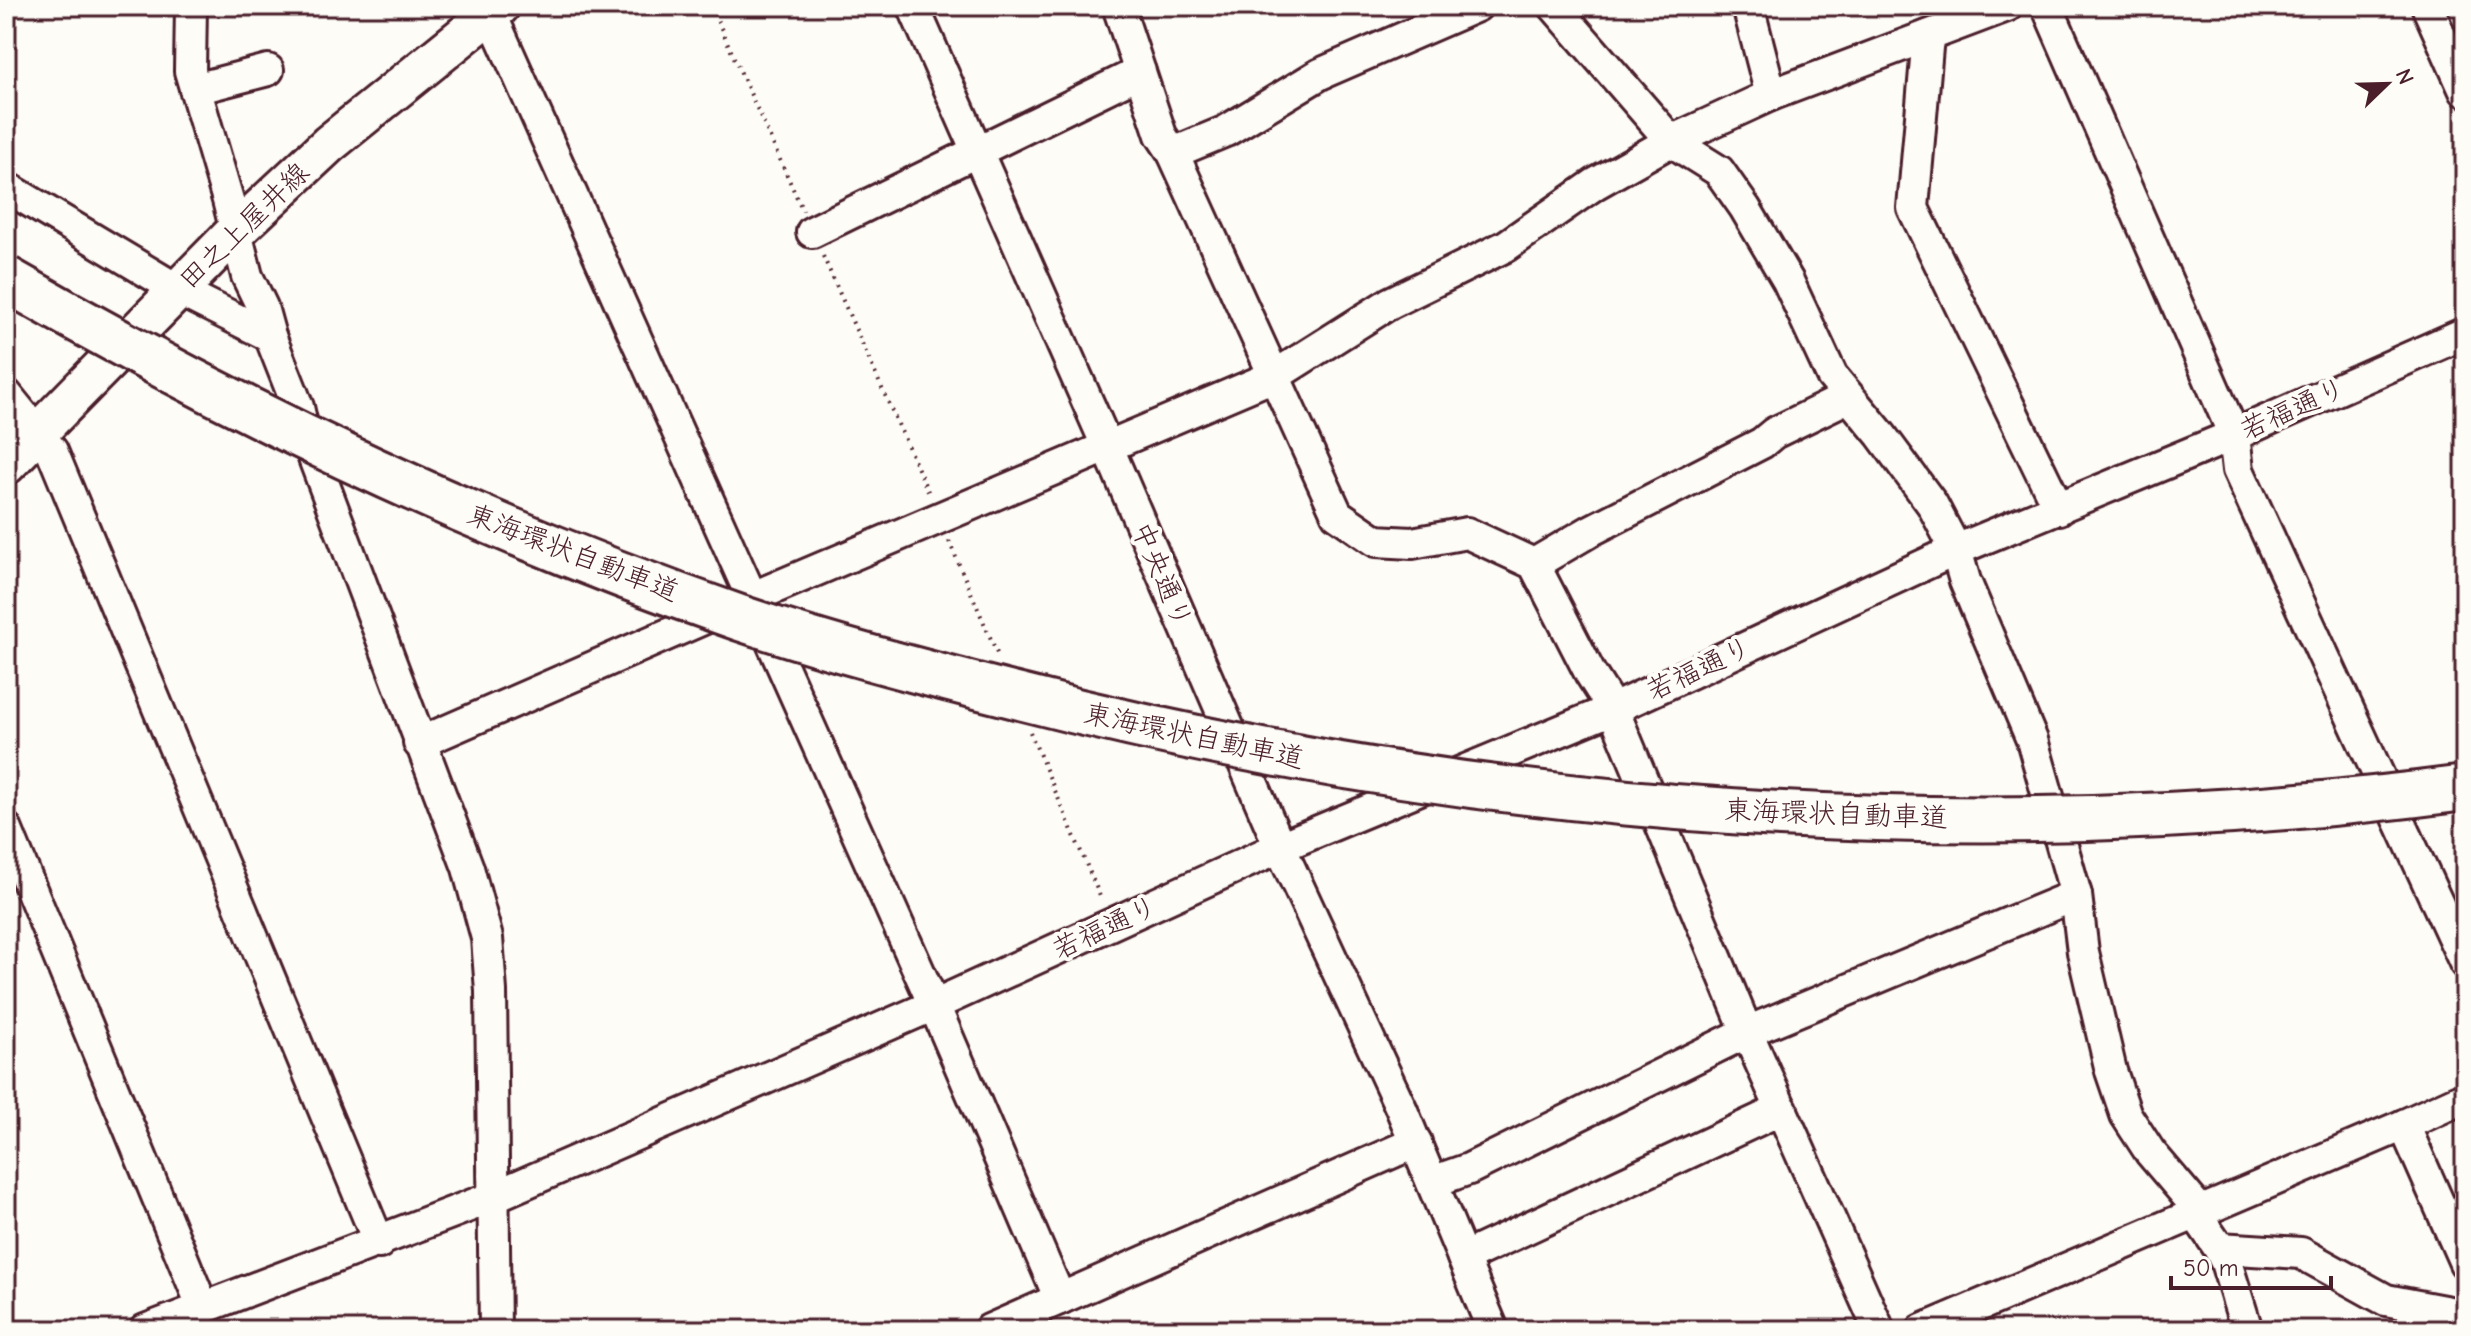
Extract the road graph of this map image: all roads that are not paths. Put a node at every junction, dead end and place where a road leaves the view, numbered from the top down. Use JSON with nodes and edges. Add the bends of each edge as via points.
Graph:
{"nodes":[{"id":1,"x":191,"y":6,"type":"edge"},
{"id":2,"x":913,"y":6,"type":"edge"},
{"id":3,"x":1118,"y":6,"type":"edge"},
{"id":4,"x":1477,"y":6,"type":"edge"},
{"id":5,"x":1554,"y":6,"type":"edge"},
{"id":6,"x":1748,"y":6,"type":"edge"},
{"id":7,"x":2007,"y":6,"type":"edge"},
{"id":8,"x":2047,"y":6,"type":"edge"},
{"id":9,"x":2427,"y":6,"type":"edge"},
{"id":10,"x":496,"y":10,"type":"edge"},
{"id":11,"x":1928,"y":36,"type":"junction"},
{"id":12,"x":268,"y":70,"type":"dead end"},
{"id":13,"x":1140,"y":72,"type":"junction"},
{"id":14,"x":195,"y":89,"type":"junction"},
{"id":15,"x":2465,"y":91,"type":"edge"},
{"id":16,"x":1771,"y":95,"type":"junction"},
{"id":17,"x":1671,"y":141,"type":"junction"},
{"id":18,"x":977,"y":151,"type":"junction"},
{"id":19,"x":1173,"y":153,"type":"junction"},
{"id":20,"x":6,"y":187,"type":"edge"},
{"id":21,"x":235,"y":232,"type":"junction"},
{"id":22,"x":812,"y":232,"type":"road end"},
{"id":23,"x":6,"y":279,"type":"edge"},
{"id":24,"x":178,"y":290,"type":"junction"},
{"id":25,"x":2465,"y":333,"type":"edge"},
{"id":26,"x":270,"y":336,"type":"junction"},
{"id":27,"x":1276,"y":375,"type":"junction"},
{"id":28,"x":6,"y":394,"type":"edge"},
{"id":29,"x":1848,"y":397,"type":"junction"},
{"id":30,"x":37,"y":435,"type":"junction"},
{"id":31,"x":2234,"y":435,"type":"junction"},
{"id":32,"x":1108,"y":448,"type":"junction"},
{"id":33,"x":6,"y":465,"type":"edge"},
{"id":34,"x":2059,"y":509,"type":"junction"},
{"id":35,"x":1956,"y":550,"type":"junction"},
{"id":36,"x":1534,"y":564,"type":"junction"},
{"id":37,"x":751,"y":598,"type":"junction"},
{"id":38,"x":1613,"y":709,"type":"junction"},
{"id":39,"x":419,"y":743,"type":"junction"},
{"id":40,"x":2465,"y":788,"type":"edge"},
{"id":41,"x":6,"y":828,"type":"edge"},
{"id":42,"x":1280,"y":847,"type":"junction"},
{"id":43,"x":2076,"y":895,"type":"junction"},
{"id":44,"x":2465,"y":963,"type":"edge"},
{"id":45,"x":934,"y":1005,"type":"junction"},
{"id":46,"x":1747,"y":1032,"type":"junction"},
{"id":47,"x":2465,"y":1097,"type":"edge"},
{"id":48,"x":1782,"y":1109,"type":"junction"},
{"id":49,"x":2404,"y":1125,"type":"junction"},
{"id":50,"x":1416,"y":1142,"type":"junction"},
{"id":51,"x":1432,"y":1182,"type":"junction"},
{"id":52,"x":493,"y":1197,"type":"junction"},
{"id":53,"x":2195,"y":1213,"type":"junction"},
{"id":54,"x":379,"y":1243,"type":"junction"},
{"id":55,"x":2219,"y":1248,"type":"junction"},
{"id":56,"x":1463,"y":1258,"type":"junction"},
{"id":57,"x":2465,"y":1263,"type":"edge"},
{"id":58,"x":1060,"y":1299,"type":"junction"},
{"id":59,"x":203,"y":1308,"type":"junction"},
{"id":60,"x":2465,"y":1315,"type":"edge"},
{"id":61,"x":145,"y":1330,"type":"edge"},
{"id":62,"x":495,"y":1330,"type":"edge"},
{"id":63,"x":989,"y":1330,"type":"edge"},
{"id":64,"x":1493,"y":1330,"type":"edge"},
{"id":65,"x":1879,"y":1330,"type":"edge"},
{"id":66,"x":1922,"y":1330,"type":"edge"},
{"id":67,"x":2247,"y":1330,"type":"edge"}],
"edges":[{"from":1,"to":14,"type":"street","via":[[190,71]]},
{"from":2,"to":18,"type":"street","name":"中央通り"},
{"from":3,"to":13,"type":"street"},
{"from":4,"to":19,"type":"street","via":[[1320,74],[1226,131]]},
{"from":5,"to":17,"type":"street"},
{"from":6,"to":16,"type":"street"},
{"from":7,"to":11,"type":"street"},
{"from":8,"to":31,"type":"street"},
{"from":9,"to":15,"type":"street"},
{"from":10,"to":21,"type":"main road","name":"田之上屋井線","via":[[329,144]]},
{"from":10,"to":37,"type":"street"},
{"from":11,"to":16,"type":"street"},
{"from":11,"to":34,"type":"street","via":[[1913,208]]},
{"from":12,"to":14,"type":"street"},
{"from":13,"to":18,"type":"street"},
{"from":13,"to":19,"type":"street","via":[[1161,135]]},
{"from":14,"to":21,"type":"street"},
{"from":16,"to":17,"type":"street"},
{"from":17,"to":27,"type":"street","via":[[1595,184],[1506,246],[1390,303]]},
{"from":17,"to":29,"type":"street","via":[[1719,171],[1745,208],[1788,281],[1832,376]]},
{"from":18,"to":22,"type":"street"},
{"from":18,"to":32,"type":"street","name":"中央通り"},
{"from":19,"to":27,"type":"street"},
{"from":20,"to":24,"type":"street"},
{"from":21,"to":24,"type":"main road","name":"田之上屋井線"},
{"from":21,"to":26,"type":"street"},
{"from":23,"to":40,"type":"highway","name":"東海環状自動車道","bridge":true,"via":[[113,341],[265,418],[428,496],[584,560],[743,619],[906,668],[1268,754],[1470,787],[1825,816],[2007,820],[2212,814]]},
{"from":24,"to":26,"type":"street"},
{"from":24,"to":30,"type":"main road","name":"田之上屋井線"},
{"from":25,"to":31,"type":"street","name":"若福通り"},
{"from":26,"to":39,"type":"street"},
{"from":27,"to":32,"type":"street"},
{"from":27,"to":36,"type":"street","via":[[1337,514],[1376,541],[1412,543],[1467,533]]},
{"from":28,"to":30,"type":"street"},
{"from":29,"to":35,"type":"street","via":[[1932,504]]},
{"from":29,"to":36,"type":"street"},
{"from":30,"to":33,"type":"main road","name":"田之上屋井線"},
{"from":30,"to":54,"type":"street","via":[[52,451]]},
{"from":31,"to":34,"type":"street","name":"若福通り"},
{"from":31,"to":44,"type":"street","via":[[2238,470]]},
{"from":32,"to":37,"type":"street"},
{"from":32,"to":42,"type":"street","name":"中央通り"},
{"from":34,"to":35,"type":"street","name":"若福通り"},
{"from":35,"to":38,"type":"street","name":"若福通り"},
{"from":35,"to":43,"type":"street","via":[[2032,740]]},
{"from":36,"to":38,"type":"street"},
{"from":37,"to":39,"type":"street"},
{"from":37,"to":45,"type":"street"},
{"from":38,"to":42,"type":"street","name":"若福通り"},
{"from":38,"to":46,"type":"street"},
{"from":39,"to":52,"type":"street","via":[[468,868],[487,938]]},
{"from":41,"to":59,"type":"street"},
{"from":42,"to":45,"type":"street","name":"若福通り"},
{"from":42,"to":50,"type":"street","name":"中央通り"},
{"from":43,"to":46,"type":"street"},
{"from":43,"to":53,"type":"street","via":[[2083,952],[2126,1115],[2195,1205]]},
{"from":45,"to":52,"type":"street","name":"若福通り"},
{"from":45,"to":58,"type":"street"},
{"from":46,"to":48,"type":"street"},
{"from":46,"to":51,"type":"street","via":[[1469,1169]]},
{"from":47,"to":49,"type":"street"},
{"from":48,"to":56,"type":"street"},
{"from":48,"to":65,"type":"street"},
{"from":49,"to":53,"type":"street"},
{"from":49,"to":57,"type":"street"},
{"from":50,"to":51,"type":"street","name":"中央通り"},
{"from":50,"to":58,"type":"street"},
{"from":51,"to":56,"type":"street"},
{"from":52,"to":54,"type":"street","name":"若福通り"},
{"from":52,"to":62,"type":"street"},
{"from":53,"to":55,"type":"street"},
{"from":53,"to":66,"type":"street"},
{"from":54,"to":59,"type":"street","name":"若福通り"},
{"from":55,"to":60,"type":"street","via":[[2301,1253],[2386,1300]]},
{"from":55,"to":67,"type":"street"},
{"from":56,"to":64,"type":"street"},
{"from":58,"to":63,"type":"street"},
{"from":59,"to":61,"type":"street","name":"若福通り"}]}
